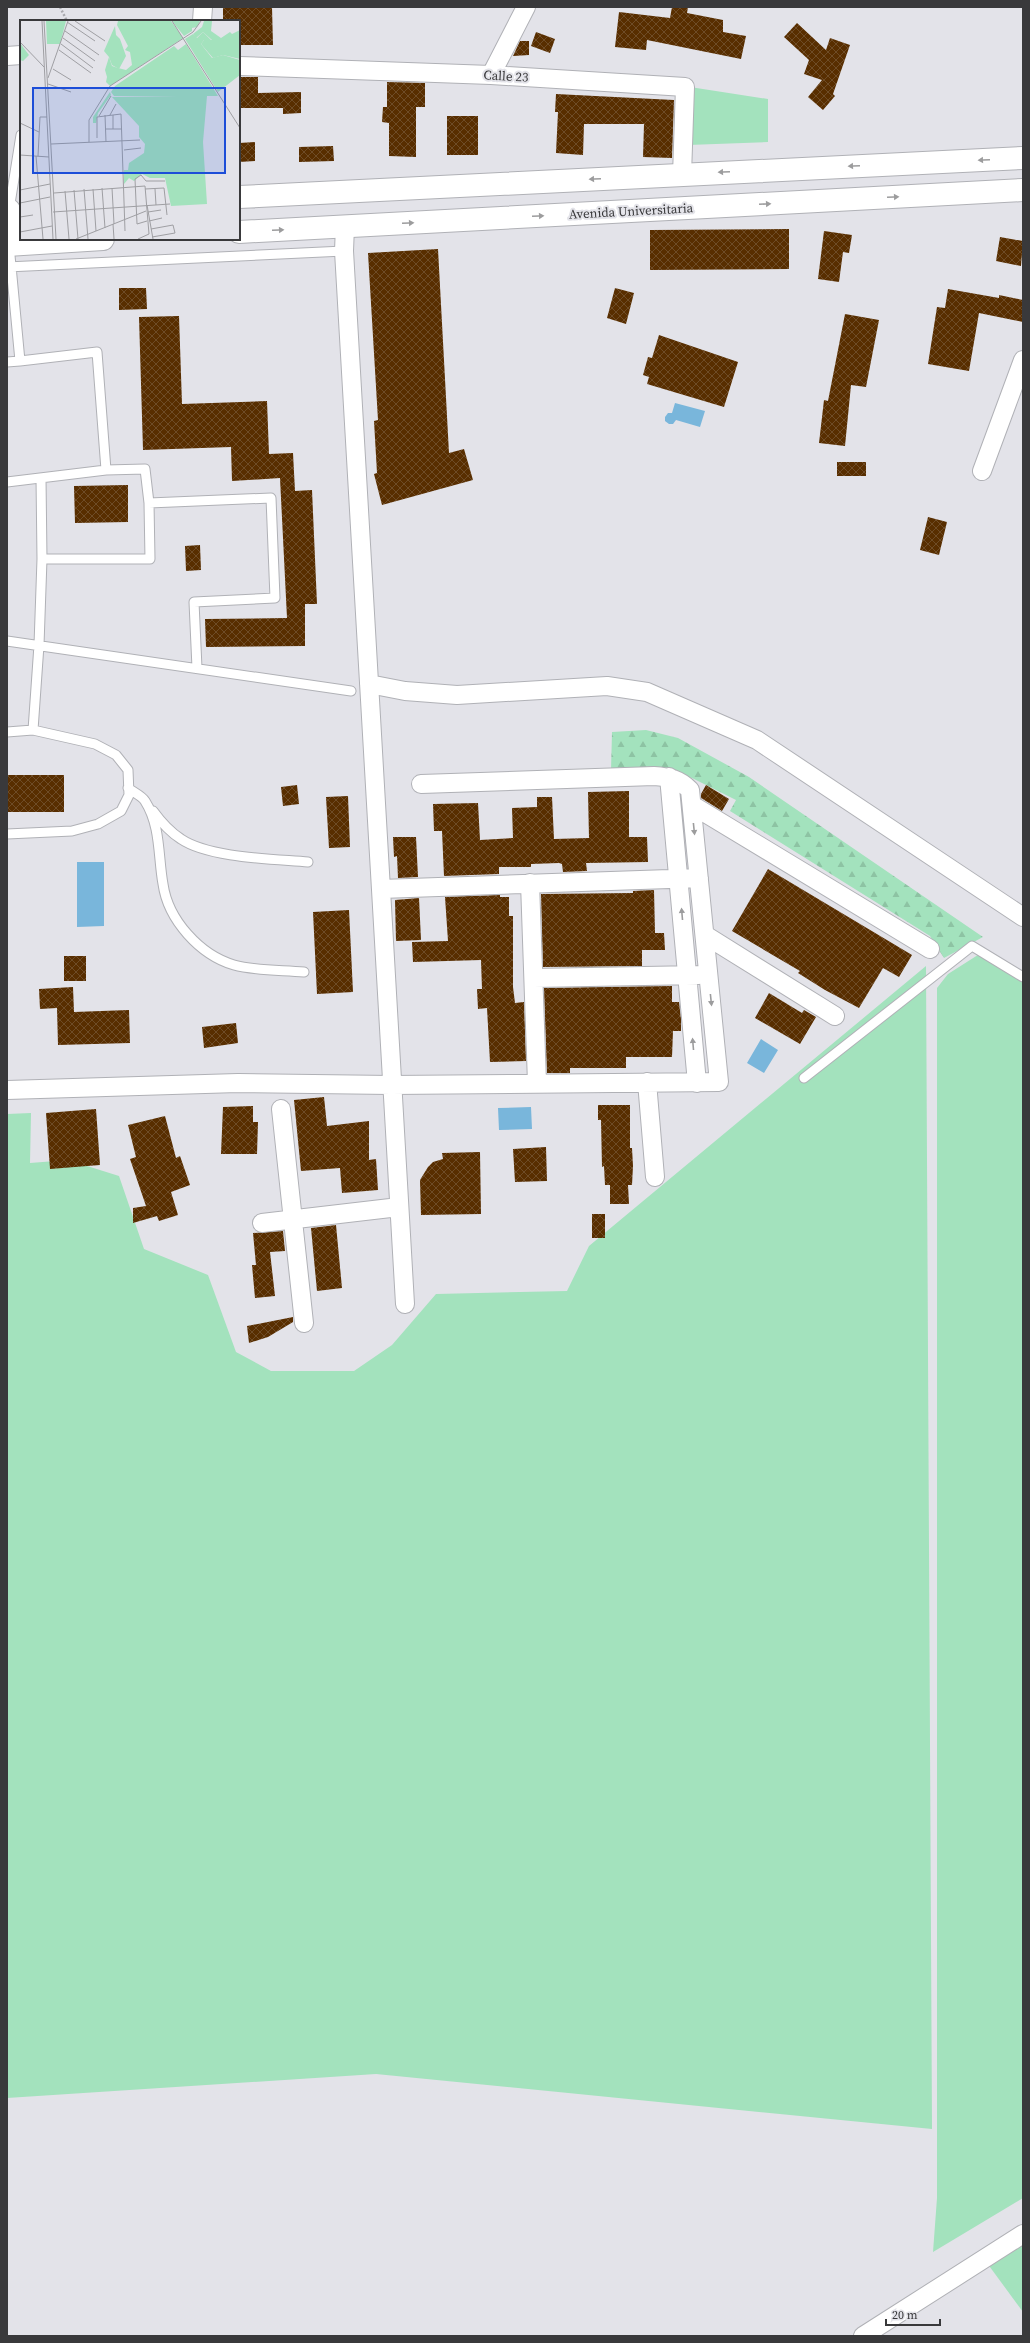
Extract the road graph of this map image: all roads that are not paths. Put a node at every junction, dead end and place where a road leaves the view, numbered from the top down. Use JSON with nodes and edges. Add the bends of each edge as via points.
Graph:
{"nodes":[{"id":1,"x":203,"y":7,"type":"edge"},
{"id":2,"x":526,"y":7,"type":"edge"},
{"id":3,"x":202,"y":20,"type":"edge"},
{"id":4,"x":20,"y":55,"type":"edge"},
{"id":5,"x":7,"y":56,"type":"edge"},
{"id":6,"x":240,"y":66,"type":"edge"},
{"id":7,"x":491,"y":75,"type":"junction"},
{"id":8,"x":20,"y":148,"type":"edge"},
{"id":9,"x":1023,"y":158,"type":"edge"},
{"id":10,"x":18,"y":173,"type":"edge"},
{"id":11,"x":682,"y":174,"type":"junction"},
{"id":12,"x":1023,"y":190,"type":"edge"},
{"id":13,"x":240,"y":197,"type":"edge"},
{"id":14,"x":12,"y":210,"type":"edge"},
{"id":15,"x":345,"y":226,"type":"junction"},
{"id":16,"x":240,"y":232,"type":"edge"},
{"id":17,"x":88,"y":240,"type":"edge"},
{"id":18,"x":8,"y":245,"type":"edge"},
{"id":19,"x":344,"y":251,"type":"junction"},
{"id":20,"x":7,"y":267,"type":"edge"},
{"id":21,"x":20,"y":360,"type":"junction"},
{"id":22,"x":1023,"y":360,"type":"edge"},
{"id":23,"x":7,"y":362,"type":"edge"},
{"id":24,"x":106,"y":470,"type":"junction"},
{"id":25,"x":982,"y":471,"type":"dead end"},
{"id":26,"x":41,"y":478,"type":"junction"},
{"id":27,"x":7,"y":482,"type":"edge"},
{"id":28,"x":149,"y":503,"type":"junction"},
{"id":29,"x":42,"y":559,"type":"junction"},
{"id":30,"x":7,"y":641,"type":"edge"},
{"id":31,"x":39,"y":645,"type":"junction"},
{"id":32,"x":197,"y":668,"type":"junction"},
{"id":33,"x":369,"y":689,"type":"junction"},
{"id":34,"x":351,"y":691,"type":"dead end"},
{"id":35,"x":33,"y":730,"type":"junction"},
{"id":36,"x":7,"y":732,"type":"edge"},
{"id":37,"x":669,"y":777,"type":"junction"},
{"id":38,"x":421,"y":784,"type":"dead end"},
{"id":39,"x":128,"y":788,"type":"junction"},
{"id":40,"x":145,"y":800,"type":"junction"},
{"id":41,"x":692,"y":805,"type":"junction"},
{"id":42,"x":7,"y":834,"type":"edge"},
{"id":43,"x":308,"y":862,"type":"dead end"},
{"id":44,"x":678,"y":878,"type":"junction"},
{"id":45,"x":699,"y":878,"type":"junction"},
{"id":46,"x":530,"y":883,"type":"junction"},
{"id":47,"x":381,"y":889,"type":"junction"},
{"id":48,"x":1023,"y":917,"type":"edge"},
{"id":49,"x":705,"y":935,"type":"junction"},
{"id":50,"x":930,"y":949,"type":"dead end"},
{"id":51,"x":304,"y":972,"type":"dead end"},
{"id":52,"x":687,"y":975,"type":"junction"},
{"id":53,"x":708,"y":975,"type":"junction"},
{"id":54,"x":1023,"y":977,"type":"edge"},
{"id":55,"x":534,"y":978,"type":"junction"},
{"id":56,"x":835,"y":1016,"type":"dead end"},
{"id":57,"x":804,"y":1078,"type":"dead end"},
{"id":58,"x":647,"y":1082,"type":"junction"},
{"id":59,"x":537,"y":1083,"type":"junction"},
{"id":60,"x":697,"y":1083,"type":"junction"},
{"id":61,"x":391,"y":1085,"type":"junction"},
{"id":62,"x":7,"y":1090,"type":"edge"},
{"id":63,"x":281,"y":1109,"type":"dead end"},
{"id":64,"x":655,"y":1177,"type":"dead end"},
{"id":65,"x":399,"y":1207,"type":"junction"},
{"id":66,"x":292,"y":1219,"type":"junction"},
{"id":67,"x":262,"y":1223,"type":"dead end"},
{"id":68,"x":405,"y":1304,"type":"dead end"},
{"id":69,"x":304,"y":1323,"type":"dead end"},
{"id":70,"x":1023,"y":2234,"type":"edge"},
{"id":71,"x":863,"y":2336,"type":"edge"}],
"edges":[{"from":1,"to":3,"type":"street"},
{"from":2,"to":7,"type":"street"},
{"from":4,"to":5,"type":"street"},
{"from":6,"to":7,"type":"street","name":"Calle 23"},
{"from":7,"to":11,"type":"street","name":"Calle 23","via":[[685,87]]},
{"from":8,"to":10,"type":"lane"},
{"from":9,"to":11,"type":"main road","one_way":true},
{"from":10,"to":14,"type":"lane"},
{"from":11,"to":13,"type":"main road","one_way":true},
{"from":15,"to":12,"type":"main road","name":"Avenida Universitaria","one_way":true},
{"from":14,"to":18,"type":"main road"},
{"from":16,"to":15,"type":"main road","name":"Avenida Universitaria","one_way":true},
{"from":15,"to":19,"type":"street"},
{"from":17,"to":18,"type":"main road"},
{"from":18,"to":21,"type":"lane"},
{"from":19,"to":20,"type":"lane"},
{"from":19,"to":33,"type":"street"},
{"from":21,"to":23,"type":"lane"},
{"from":21,"to":24,"type":"lane","via":[[97,352]]},
{"from":22,"to":25,"type":"street"},
{"from":24,"to":26,"type":"lane"},
{"from":24,"to":28,"type":"lane","via":[[145,469]]},
{"from":26,"to":27,"type":"lane"},
{"from":26,"to":29,"type":"lane"},
{"from":28,"to":29,"type":"lane","via":[[150,559]]},
{"from":28,"to":32,"type":"lane","via":[[271,498],[275,598],[194,602]]},
{"from":29,"to":31,"type":"lane"},
{"from":30,"to":31,"type":"lane"},
{"from":31,"to":32,"type":"lane"},
{"from":31,"to":35,"type":"lane"},
{"from":32,"to":34,"type":"lane"},
{"from":33,"to":47,"type":"street"},
{"from":33,"to":48,"type":"street","via":[[457,695],[608,686],[647,692],[757,740]]},
{"from":35,"to":36,"type":"lane"},
{"from":35,"to":39,"type":"lane","via":[[95,744],[116,755],[128,770]]},
{"from":37,"to":38,"type":"street"},
{"from":37,"to":41,"type":"street","via":[[683,782],[690,790]]},
{"from":37,"to":44,"type":"street"},
{"from":39,"to":40,"type":"lane"},
{"from":39,"to":42,"type":"lane","via":[[129,794],[121,811],[98,824],[72,831]]},
{"from":40,"to":43,"type":"lane","via":[[162,824],[182,840],[205,849]]},
{"from":40,"to":51,"type":"lane","via":[[160,847],[163,886],[175,918],[192,939],[212,955],[235,965]]},
{"from":41,"to":45,"type":"street","one_way":true},
{"from":41,"to":50,"type":"street"},
{"from":44,"to":45,"type":"street"},
{"from":44,"to":46,"type":"street"},
{"from":52,"to":44,"type":"street","one_way":true},
{"from":45,"to":49,"type":"street"},
{"from":46,"to":47,"type":"street"},
{"from":46,"to":55,"type":"street"},
{"from":47,"to":61,"type":"street"},
{"from":49,"to":53,"type":"street"},
{"from":49,"to":56,"type":"street"},
{"from":52,"to":53,"type":"street"},
{"from":52,"to":55,"type":"street"},
{"from":60,"to":52,"type":"street","one_way":true},
{"from":53,"to":60,"type":"street","one_way":true,"via":[[719,1082]]},
{"from":54,"to":57,"type":"lane","via":[[972,946]]},
{"from":55,"to":59,"type":"street"},
{"from":58,"to":59,"type":"street"},
{"from":58,"to":60,"type":"street"},
{"from":58,"to":64,"type":"street"},
{"from":59,"to":61,"type":"street"},
{"from":61,"to":62,"type":"street","via":[[238,1083]]},
{"from":61,"to":65,"type":"street"},
{"from":63,"to":66,"type":"street"},
{"from":65,"to":66,"type":"street"},
{"from":65,"to":68,"type":"street"},
{"from":66,"to":67,"type":"street"},
{"from":66,"to":69,"type":"street"},
{"from":70,"to":71,"type":"street"}]}
